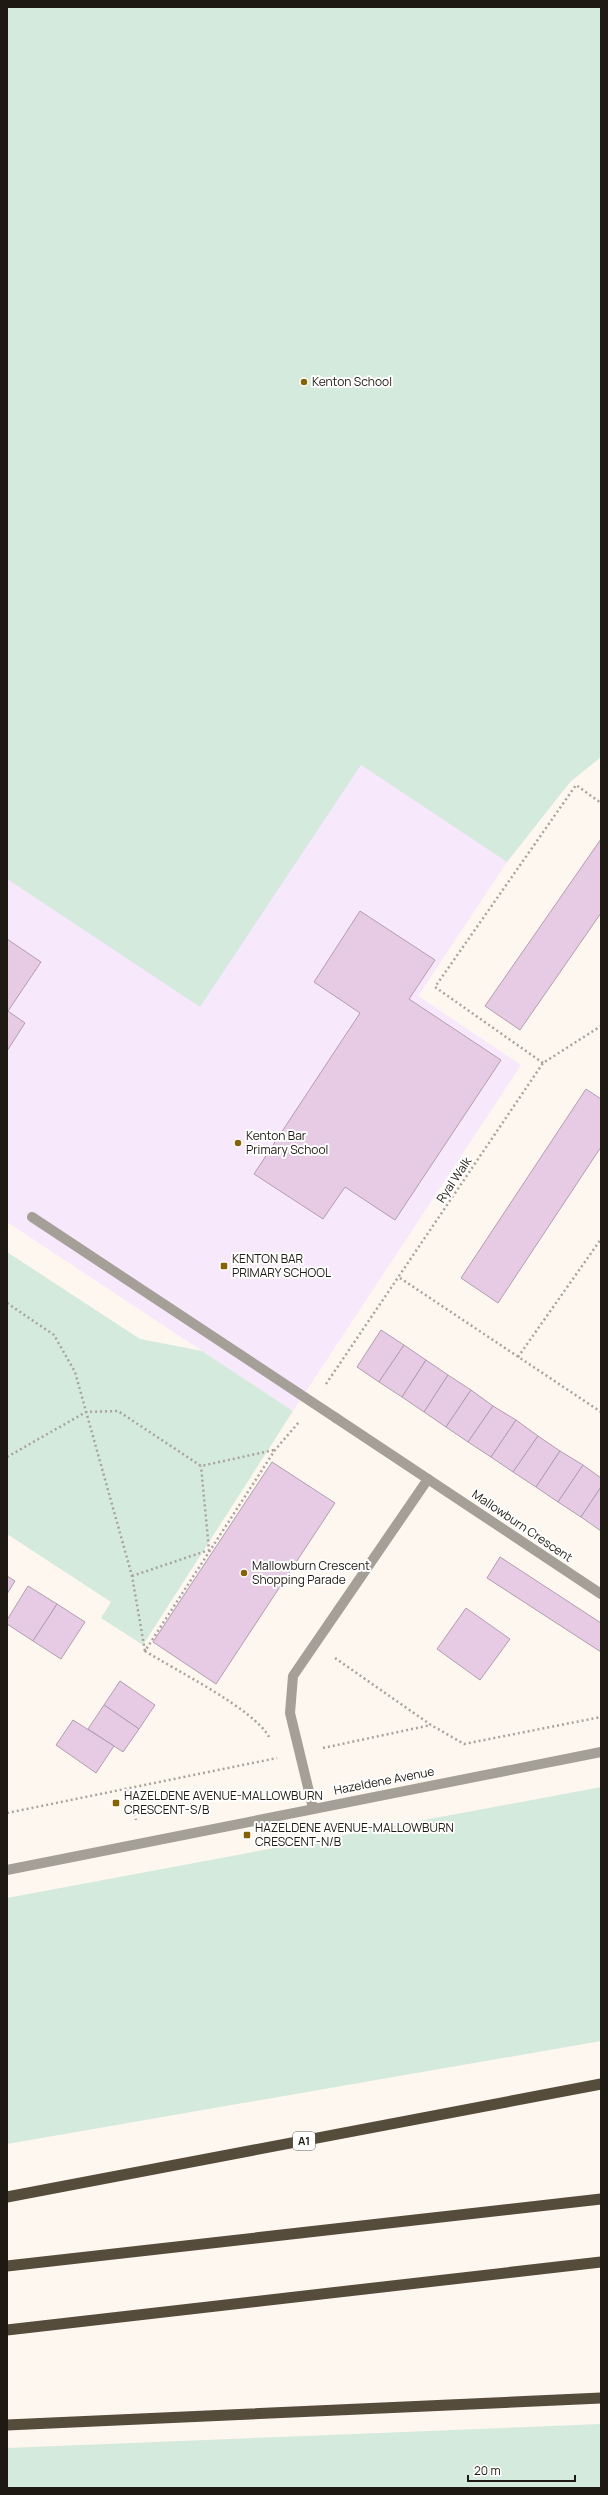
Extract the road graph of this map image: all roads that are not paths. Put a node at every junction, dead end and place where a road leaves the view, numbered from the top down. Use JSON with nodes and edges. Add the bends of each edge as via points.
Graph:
{"nodes":[{"id":1,"x":32,"y":1217,"type":"dead end"},
{"id":2,"x":428,"y":1479,"type":"junction"},
{"id":3,"x":601,"y":1594,"type":"edge"},
{"id":4,"x":601,"y":1752,"type":"edge"},
{"id":5,"x":313,"y":1808,"type":"junction"},
{"id":6,"x":7,"y":1870,"type":"edge"},
{"id":7,"x":601,"y":2084,"type":"edge"},
{"id":8,"x":7,"y":2197,"type":"edge"},
{"id":9,"x":601,"y":2199,"type":"edge"},
{"id":10,"x":601,"y":2262,"type":"edge"},
{"id":11,"x":7,"y":2266,"type":"edge"},
{"id":12,"x":7,"y":2330,"type":"edge"},
{"id":13,"x":601,"y":2398,"type":"edge"},
{"id":14,"x":7,"y":2425,"type":"edge"}],
"edges":[{"from":1,"to":2,"type":"street","name":"Mallowburn Crescent"},
{"from":2,"to":3,"type":"street","name":"Mallowburn Crescent"},
{"from":2,"to":5,"type":"street","via":[[293,1676],[290,1713]]},
{"from":4,"to":5,"type":"street","name":"Hazeldene Avenue"},
{"from":5,"to":6,"type":"street","name":"Hazeldene Avenue"},
{"from":7,"to":8,"type":"highway","number":"A1"},
{"from":9,"to":11,"type":"highway"},
{"from":10,"to":12,"type":"highway"},
{"from":13,"to":14,"type":"highway"}]}
